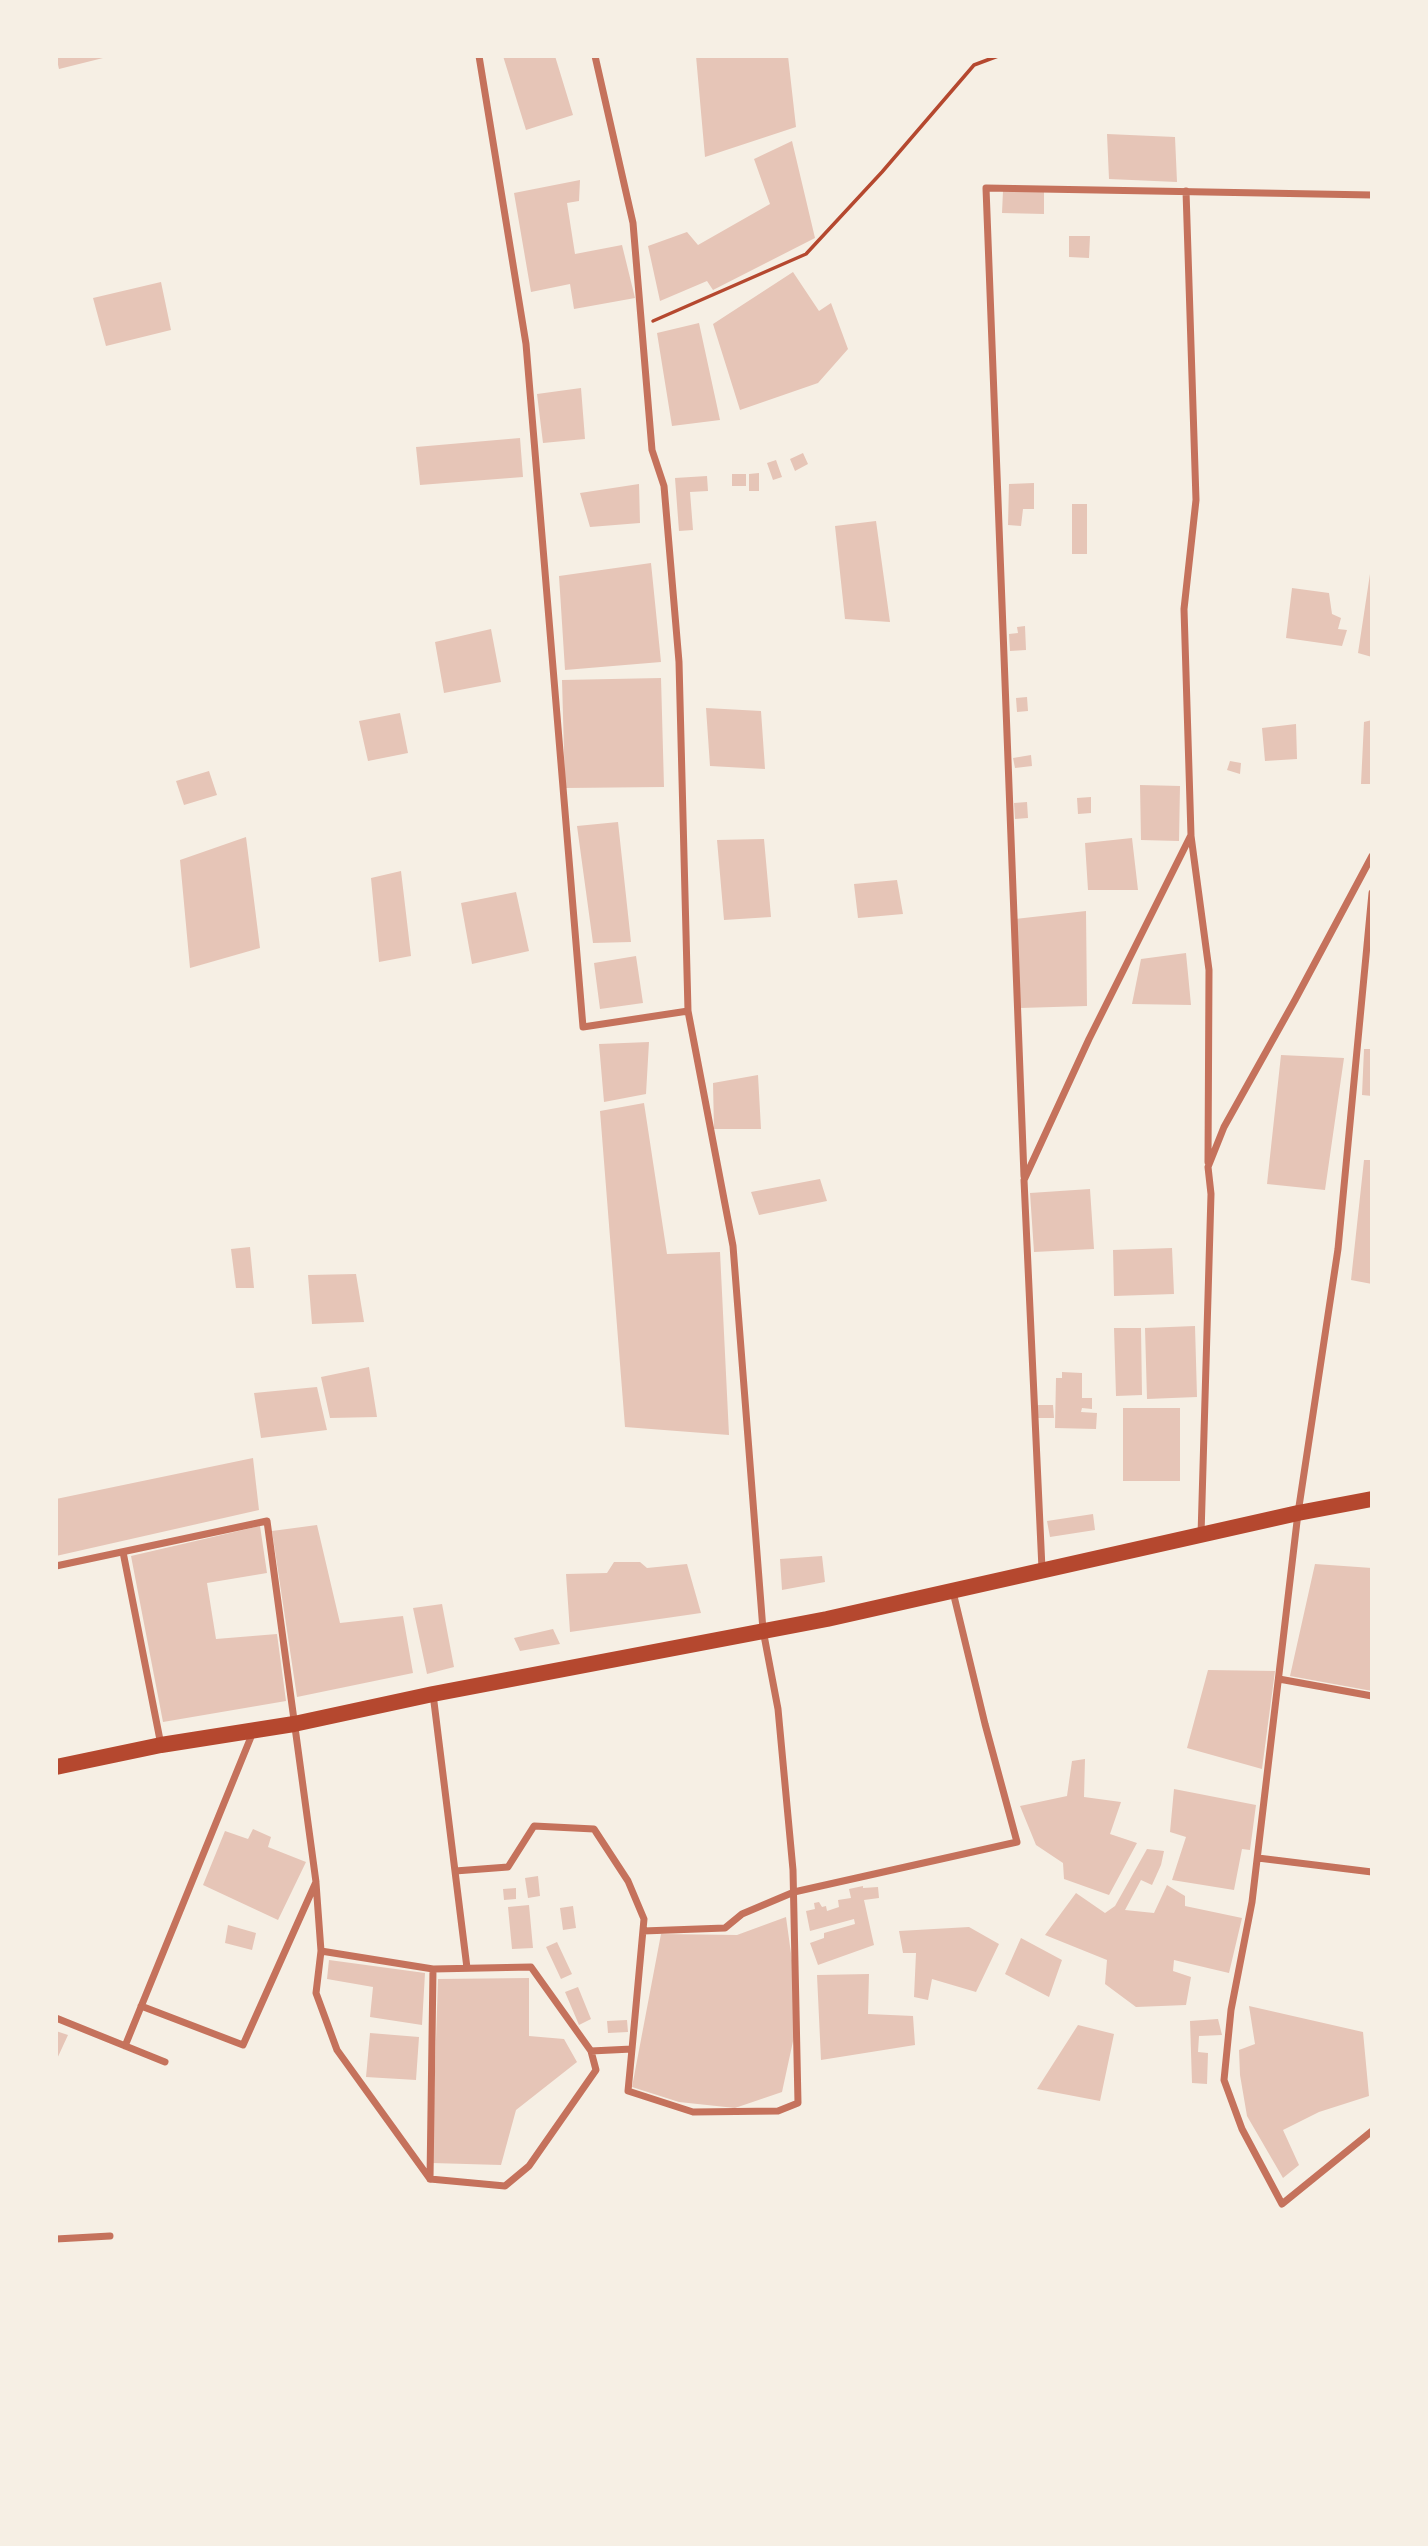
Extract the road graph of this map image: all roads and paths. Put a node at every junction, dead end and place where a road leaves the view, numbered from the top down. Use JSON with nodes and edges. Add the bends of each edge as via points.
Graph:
{"nodes":[{"id":1,"x":479,"y":56,"type":"edge"},
{"id":2,"x":595,"y":56,"type":"edge"},
{"id":3,"x":998,"y":56,"type":"edge"},
{"id":4,"x":1186,"y":191,"type":"junction"},
{"id":5,"x":1372,"y":195,"type":"edge"},
{"id":6,"x":641,"y":326,"type":"junction"},
{"id":7,"x":1191,"y":835,"type":"junction"},
{"id":8,"x":1372,"y":856,"type":"edge"},
{"id":9,"x":1372,"y":893,"type":"edge"},
{"id":10,"x":688,"y":1011,"type":"junction"},
{"id":11,"x":1208,"y":1167,"type":"junction"},
{"id":12,"x":1024,"y":1180,"type":"junction"},
{"id":13,"x":1372,"y":1499,"type":"edge"},
{"id":14,"x":1298,"y":1513,"type":"junction"},
{"id":15,"x":1201,"y":1536,"type":"junction"},
{"id":16,"x":123,"y":1552,"type":"junction"},
{"id":17,"x":56,"y":1566,"type":"edge"},
{"id":18,"x":1042,"y":1570,"type":"junction"},
{"id":19,"x":953,"y":1591,"type":"junction"},
{"id":20,"x":763,"y":1630,"type":"junction"},
{"id":21,"x":1279,"y":1679,"type":"junction"},
{"id":22,"x":433,"y":1693,"type":"junction"},
{"id":23,"x":1372,"y":1696,"type":"edge"},
{"id":24,"x":294,"y":1724,"type":"junction"},
{"id":25,"x":254,"y":1731,"type":"junction"},
{"id":26,"x":161,"y":1745,"type":"junction"},
{"id":27,"x":56,"y":1767,"type":"edge"},
{"id":28,"x":1258,"y":1857,"type":"junction"},
{"id":29,"x":455,"y":1871,"type":"junction"},
{"id":30,"x":1372,"y":1872,"type":"edge"},
{"id":31,"x":316,"y":1882,"type":"junction"},
{"id":32,"x":794,"y":1892,"type":"junction"},
{"id":33,"x":643,"y":1931,"type":"junction"},
{"id":34,"x":321,"y":1951,"type":"junction"},
{"id":35,"x":467,"y":1968,"type":"junction"},
{"id":36,"x":433,"y":1969,"type":"junction"},
{"id":37,"x":141,"y":2006,"type":"junction"},
{"id":38,"x":56,"y":2018,"type":"edge"},
{"id":39,"x":125,"y":2046,"type":"junction"},
{"id":40,"x":632,"y":2049,"type":"junction"},
{"id":41,"x":591,"y":2051,"type":"junction"},
{"id":42,"x":165,"y":2062,"type":"dead end"},
{"id":43,"x":1372,"y":2131,"type":"edge"},
{"id":44,"x":430,"y":2179,"type":"junction"},
{"id":45,"x":110,"y":2236,"type":"dead end"},
{"id":46,"x":56,"y":2239,"type":"edge"}],
"edges":[{"from":1,"to":10,"type":"street","via":[[526,344],[583,1027]]},
{"from":2,"to":6,"type":"street","via":[[632,223]]},
{"from":3,"to":6,"type":"path","via":[[974,65],[806,254]]},
{"from":4,"to":5,"type":"street"},
{"from":4,"to":7,"type":"street","via":[[1196,500],[1184,609]]},
{"from":4,"to":12,"type":"street","via":[[986,188]]},
{"from":6,"to":10,"type":"street","via":[[652,450],[664,486],[679,662]]},
{"from":7,"to":11,"type":"street","via":[[1209,970]]},
{"from":7,"to":12,"type":"street"},
{"from":8,"to":11,"type":"street","via":[[1224,1127]]},
{"from":9,"to":14,"type":"street","via":[[1338,1249]]},
{"from":10,"to":20,"type":"street","via":[[733,1246]]},
{"from":11,"to":15,"type":"street","via":[[1211,1194]]},
{"from":12,"to":18,"type":"street"},
{"from":13,"to":14,"type":"highway"},
{"from":14,"to":15,"type":"highway"},
{"from":14,"to":21,"type":"street"},
{"from":15,"to":18,"type":"highway"},
{"from":16,"to":17,"type":"street"},
{"from":16,"to":24,"type":"street","via":[[267,1521]]},
{"from":16,"to":26,"type":"street"},
{"from":18,"to":19,"type":"highway"},
{"from":19,"to":20,"type":"highway"},
{"from":19,"to":32,"type":"street","via":[[1017,1842]]},
{"from":20,"to":22,"type":"highway"},
{"from":20,"to":32,"type":"street","via":[[778,1709]]},
{"from":21,"to":23,"type":"street"},
{"from":21,"to":28,"type":"street"},
{"from":22,"to":24,"type":"highway"},
{"from":22,"to":29,"type":"street"},
{"from":24,"to":25,"type":"highway"},
{"from":24,"to":31,"type":"street"},
{"from":25,"to":26,"type":"highway"},
{"from":25,"to":37,"type":"street"},
{"from":26,"to":27,"type":"highway"},
{"from":28,"to":30,"type":"street"},
{"from":28,"to":43,"type":"street","via":[[1231,2010],[1224,2080],[1242,2129],[1282,2204]]},
{"from":29,"to":33,"type":"street","via":[[508,1867],[534,1826],[594,1829],[628,1881],[644,1919]]},
{"from":29,"to":35,"type":"street"},
{"from":31,"to":34,"type":"street"},
{"from":31,"to":37,"type":"street","via":[[243,2045]]},
{"from":32,"to":33,"type":"street","via":[[742,1914],[725,1928]]},
{"from":32,"to":40,"type":"street","via":[[798,2103],[778,2111],[693,2112],[628,2091]]},
{"from":33,"to":40,"type":"street"},
{"from":34,"to":36,"type":"street"},
{"from":34,"to":44,"type":"street","via":[[316,1993],[337,2050]]},
{"from":35,"to":36,"type":"street"},
{"from":35,"to":41,"type":"street","via":[[531,1967]]},
{"from":36,"to":44,"type":"street"},
{"from":37,"to":39,"type":"street"},
{"from":38,"to":39,"type":"street"},
{"from":39,"to":42,"type":"street"},
{"from":40,"to":41,"type":"street"},
{"from":41,"to":44,"type":"street","via":[[596,2070],[529,2166],[505,2186]]},
{"from":45,"to":46,"type":"street"}]}
